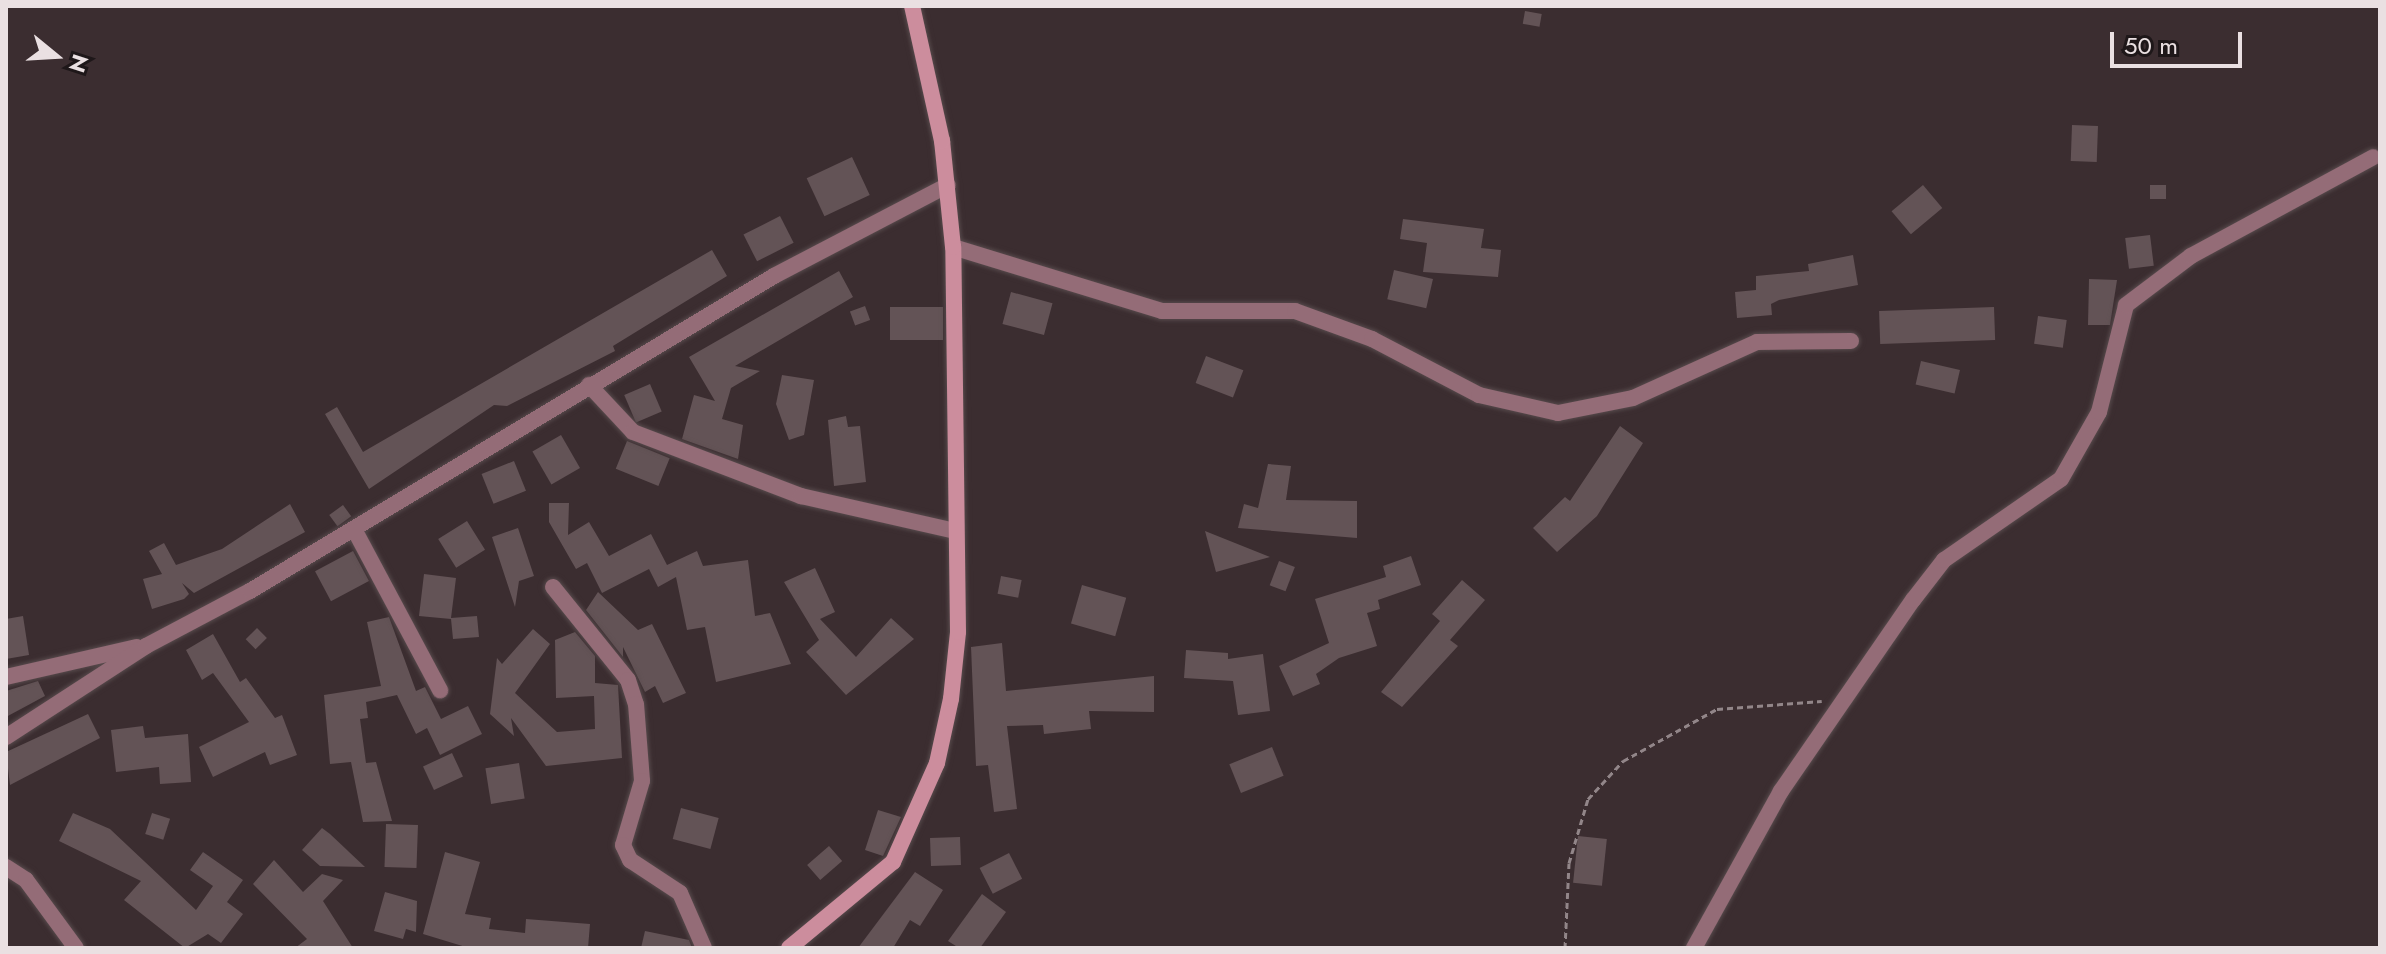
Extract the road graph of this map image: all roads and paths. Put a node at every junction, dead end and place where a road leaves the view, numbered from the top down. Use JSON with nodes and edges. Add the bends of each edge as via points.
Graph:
{"nodes":[{"id":1,"x":912,"y":6,"type":"edge"},
{"id":2,"x":2373,"y":157,"type":"dead end"},
{"id":3,"x":948,"y":185,"type":"junction"},
{"id":4,"x":953,"y":247,"type":"junction"},
{"id":5,"x":1851,"y":341,"type":"dead end"},
{"id":6,"x":589,"y":385,"type":"junction"},
{"id":7,"x":354,"y":529,"type":"junction"},
{"id":8,"x":955,"y":531,"type":"junction"},
{"id":9,"x":553,"y":587,"type":"dead end"},
{"id":10,"x":146,"y":646,"type":"junction"},
{"id":11,"x":6,"y":677,"type":"edge"},
{"id":12,"x":440,"y":690,"type":"dead end"},
{"id":13,"x":1849,"y":692,"type":"junction"},
{"id":14,"x":6,"y":737,"type":"edge"},
{"id":15,"x":6,"y":867,"type":"edge"},
{"id":16,"x":76,"y":948,"type":"edge"},
{"id":17,"x":704,"y":948,"type":"edge"},
{"id":18,"x":789,"y":948,"type":"edge"},
{"id":19,"x":1565,"y":948,"type":"edge"},
{"id":20,"x":1694,"y":948,"type":"edge"}],
"edges":[{"from":1,"to":3,"type":"street"},
{"from":2,"to":13,"type":"street","via":[[2191,256],[2126,305],[2099,412],[2061,479],[1944,560]]},
{"from":3,"to":4,"type":"street"},
{"from":3,"to":6,"type":"street","via":[[831,244]]},
{"from":4,"to":5,"type":"street","via":[[1162,311],[1295,311],[1372,339],[1479,395],[1558,413],[1633,398],[1757,342]]},
{"from":4,"to":8,"type":"street"},
{"from":6,"to":7,"type":"street"},
{"from":6,"to":8,"type":"street","via":[[633,432],[801,496]]},
{"from":7,"to":10,"type":"street"},
{"from":7,"to":12,"type":"street"},
{"from":8,"to":18,"type":"street","via":[[956,665],[937,763],[893,862]]},
{"from":9,"to":17,"type":"street","via":[[628,680],[636,704],[642,781],[626,853],[680,893]]},
{"from":10,"to":11,"type":"street"},
{"from":10,"to":14,"type":"street"},
{"from":13,"to":19,"type":"path","via":[[1817,703],[1717,709],[1623,761],[1588,799],[1569,863]]},
{"from":13,"to":20,"type":"street","via":[[1781,791]]},
{"from":15,"to":16,"type":"street","via":[[26,880]]}]}
